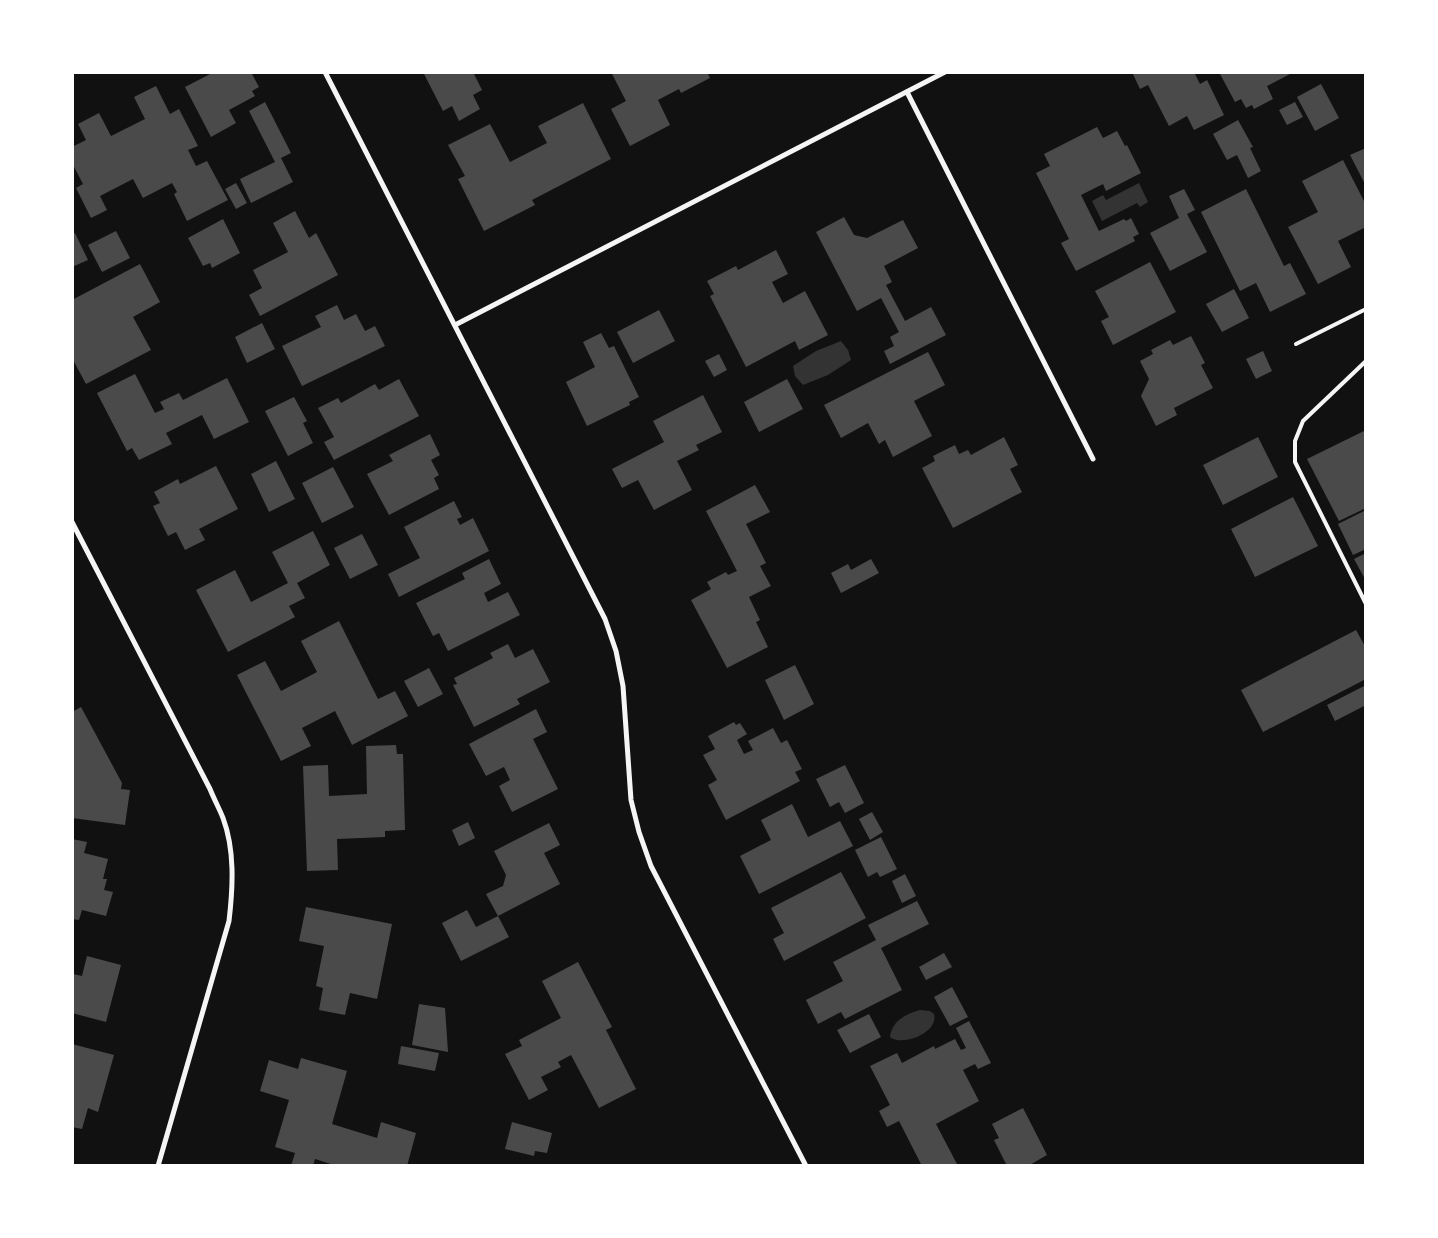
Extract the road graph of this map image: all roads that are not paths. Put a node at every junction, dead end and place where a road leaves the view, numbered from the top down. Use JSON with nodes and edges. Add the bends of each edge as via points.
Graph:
{"nodes":[{"id":1,"x":325,"y":72,"type":"edge"},
{"id":2,"x":945,"y":72,"type":"edge"},
{"id":3,"x":907,"y":92,"type":"junction"},
{"id":4,"x":1366,"y":309,"type":"edge"},
{"id":5,"x":455,"y":325,"type":"junction"},
{"id":6,"x":1296,"y":344,"type":"dead end"},
{"id":7,"x":1366,"y":361,"type":"edge"},
{"id":8,"x":1093,"y":459,"type":"dead end"},
{"id":9,"x":72,"y":522,"type":"edge"},
{"id":10,"x":1366,"y":604,"type":"edge"},
{"id":11,"x":158,"y":1166,"type":"edge"},
{"id":12,"x":806,"y":1166,"type":"edge"}],
"edges":[{"from":1,"to":5,"type":"street"},
{"from":2,"to":3,"type":"street"},
{"from":3,"to":5,"type":"street"},
{"from":3,"to":8,"type":"street"},
{"from":4,"to":6,"type":"lane"},
{"from":5,"to":12,"type":"street","via":[[606,619],[624,686],[631,800],[651,866]]},
{"from":7,"to":10,"type":"lane","via":[[1303,421],[1295,441],[1295,462]]},
{"from":9,"to":11,"type":"street","via":[[224,819],[231,857],[229,921]]}]}
